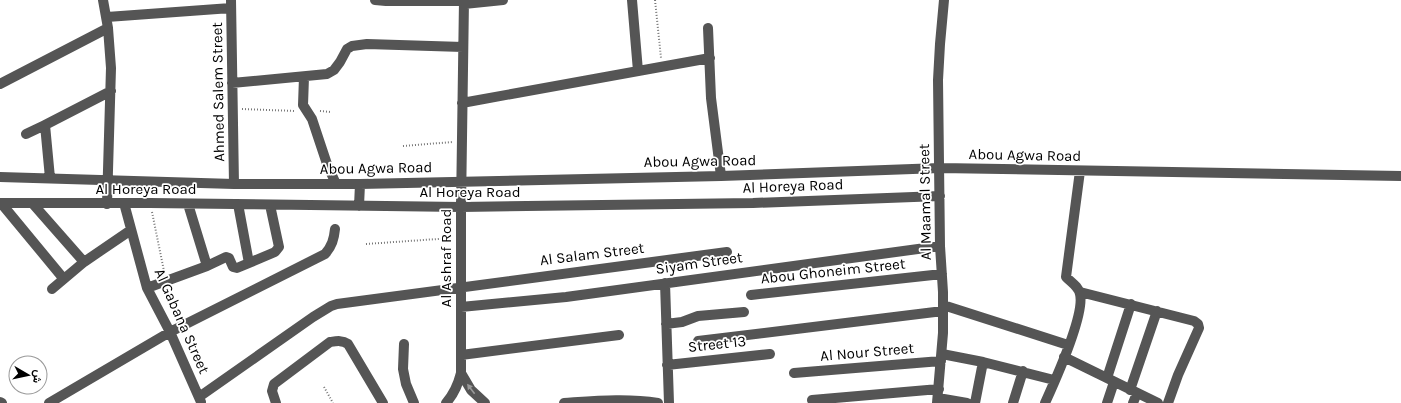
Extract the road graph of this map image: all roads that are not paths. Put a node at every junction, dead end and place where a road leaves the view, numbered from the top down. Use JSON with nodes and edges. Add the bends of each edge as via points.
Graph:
{"nodes":[{"id":1,"x":103,"y":0,"type":"edge"},
{"id":2,"x":375,"y":0,"type":"edge"},
{"id":3,"x":503,"y":0,"type":"edge"},
{"id":4,"x":632,"y":0,"type":"edge"},
{"id":5,"x":944,"y":0,"type":"edge"},
{"id":6,"x":396,"y":1,"type":"edge"},
{"id":7,"x":416,"y":1,"type":"edge"},
{"id":8,"x":464,"y":1,"type":"edge"},
{"id":9,"x":231,"y":4,"type":"edge"},
{"id":10,"x":107,"y":17,"type":"junction"},
{"id":11,"x":108,"y":28,"type":"junction"},
{"id":12,"x":708,"y":28,"type":"dead end"},
{"id":13,"x":463,"y":47,"type":"junction"},
{"id":14,"x":710,"y":58,"type":"junction"},
{"id":15,"x":638,"y":71,"type":"junction"},
{"id":16,"x":304,"y":77,"type":"junction"},
{"id":17,"x":232,"y":83,"type":"junction"},
{"id":18,"x":0,"y":84,"type":"edge"},
{"id":19,"x":110,"y":91,"type":"junction"},
{"id":20,"x":462,"y":103,"type":"junction"},
{"id":21,"x":45,"y":125,"type":"junction"},
{"id":22,"x":26,"y":134,"type":"dead end"},
{"id":23,"x":940,"y":168,"type":"junction"},
{"id":24,"x":1080,"y":171,"type":"junction"},
{"id":25,"x":721,"y":176,"type":"junction"},
{"id":26,"x":1401,"y":176,"type":"edge"},
{"id":27,"x":0,"y":177,"type":"edge"},
{"id":28,"x":50,"y":178,"type":"junction"},
{"id":29,"x":108,"y":181,"type":"junction"},
{"id":30,"x":462,"y":181,"type":"junction"},
{"id":31,"x":234,"y":184,"type":"junction"},
{"id":32,"x":336,"y":184,"type":"junction"},
{"id":33,"x":360,"y":184,"type":"junction"},
{"id":34,"x":940,"y":196,"type":"junction"},
{"id":35,"x":0,"y":203,"type":"edge"},
{"id":36,"x":124,"y":203,"type":"junction"},
{"id":37,"x":33,"y":204,"type":"junction"},
{"id":38,"x":107,"y":204,"type":"junction"},
{"id":39,"x":188,"y":204,"type":"junction"},
{"id":40,"x":238,"y":204,"type":"junction"},
{"id":41,"x":270,"y":205,"type":"junction"},
{"id":42,"x":359,"y":206,"type":"junction"},
{"id":43,"x":461,"y":207,"type":"junction"},
{"id":44,"x":335,"y":229,"type":"dead end"},
{"id":45,"x":131,"y":230,"type":"junction"},
{"id":46,"x":940,"y":246,"type":"junction"},
{"id":47,"x":727,"y":252,"type":"dead end"},
{"id":48,"x":84,"y":262,"type":"junction"},
{"id":49,"x":250,"y":263,"type":"junction"},
{"id":50,"x":207,"y":266,"type":"junction"},
{"id":51,"x":942,"y":274,"type":"junction"},
{"id":52,"x":64,"y":278,"type":"junction"},
{"id":53,"x":665,"y":283,"type":"junction"},
{"id":54,"x":461,"y":286,"type":"junction"},
{"id":55,"x":147,"y":288,"type":"junction"},
{"id":56,"x":52,"y":289,"type":"dead end"},
{"id":57,"x":1080,"y":292,"type":"junction"},
{"id":58,"x":751,"y":295,"type":"dead end"},
{"id":59,"x":1131,"y":304,"type":"junction"},
{"id":60,"x":461,"y":307,"type":"junction"},
{"id":61,"x":943,"y":308,"type":"junction"},
{"id":62,"x":1157,"y":311,"type":"junction"},
{"id":63,"x":744,"y":312,"type":"dead end"},
{"id":64,"x":666,"y":324,"type":"junction"},
{"id":65,"x":170,"y":332,"type":"junction"},
{"id":66,"x":619,"y":336,"type":"dead end"},
{"id":67,"x":698,"y":341,"type":"dead end"},
{"id":68,"x":404,"y":344,"type":"dead end"},
{"id":69,"x":1068,"y":345,"type":"junction"},
{"id":70,"x":770,"y":354,"type":"dead end"},
{"id":71,"x":461,"y":355,"type":"junction"},
{"id":72,"x":942,"y":357,"type":"junction"},
{"id":73,"x":1064,"y":357,"type":"junction"},
{"id":74,"x":983,"y":362,"type":"junction"},
{"id":75,"x":667,"y":365,"type":"junction"},
{"id":76,"x":1023,"y":371,"type":"junction"},
{"id":77,"x":461,"y":373,"type":"junction"},
{"id":78,"x":794,"y":373,"type":"dead end"},
{"id":79,"x":1054,"y":380,"type":"junction"},
{"id":80,"x":1111,"y":380,"type":"junction"},
{"id":81,"x":1134,"y":391,"type":"junction"},
{"id":82,"x":938,"y":397,"type":"edge"},
{"id":83,"x":201,"y":400,"type":"edge"},
{"id":84,"x":812,"y":400,"type":"dead end"},
{"id":85,"x":601,"y":402,"type":"edge"},
{"id":86,"x":643,"y":402,"type":"edge"},
{"id":87,"x":1049,"y":402,"type":"edge"},
{"id":88,"x":49,"y":403,"type":"edge"},
{"id":89,"x":276,"y":403,"type":"edge"},
{"id":90,"x":383,"y":403,"type":"edge"},
{"id":91,"x":414,"y":403,"type":"edge"},
{"id":92,"x":446,"y":403,"type":"edge"},
{"id":93,"x":484,"y":403,"type":"edge"},
{"id":94,"x":564,"y":403,"type":"edge"},
{"id":95,"x":658,"y":403,"type":"edge"},
{"id":96,"x":669,"y":403,"type":"edge"},
{"id":97,"x":968,"y":403,"type":"edge"},
{"id":98,"x":975,"y":403,"type":"edge"},
{"id":99,"x":1014,"y":403,"type":"edge"},
{"id":100,"x":1107,"y":403,"type":"edge"},
{"id":101,"x":1133,"y":403,"type":"edge"},
{"id":102,"x":1158,"y":403,"type":"edge"},
{"id":103,"x":1168,"y":403,"type":"edge"}],
"edges":[{"from":1,"to":10,"type":"street"},
{"from":2,"to":6,"type":"street"},
{"from":3,"to":8,"type":"street"},
{"from":4,"to":15,"type":"street"},
{"from":5,"to":23,"type":"street","name":"Al Maamal Street","via":[[938,70]]},
{"from":6,"to":7,"type":"street"},
{"from":7,"to":8,"type":"street"},
{"from":8,"to":13,"type":"street","name":"Al Ashraf Road"},
{"from":9,"to":10,"type":"street"},
{"from":9,"to":17,"type":"street","name":"Ahmed Salem Street"},
{"from":10,"to":11,"type":"street"},
{"from":11,"to":18,"type":"street"},
{"from":11,"to":19,"type":"street"},
{"from":12,"to":14,"type":"street"},
{"from":13,"to":16,"type":"street","via":[[367,44],[352,46],[347,49],[334,70],[327,74]]},
{"from":13,"to":20,"type":"street","name":"Al Ashraf Road"},
{"from":14,"to":15,"type":"street"},
{"from":14,"to":25,"type":"street","via":[[709,74]]},
{"from":15,"to":20,"type":"street"},
{"from":16,"to":17,"type":"street"},
{"from":16,"to":32,"type":"street","via":[[303,106],[312,119]]},
{"from":17,"to":31,"type":"street","name":"Ahmed Salem Street"},
{"from":19,"to":21,"type":"street"},
{"from":19,"to":29,"type":"street"},
{"from":20,"to":30,"type":"street","name":"Al Ashraf Road"},
{"from":21,"to":22,"type":"street"},
{"from":21,"to":28,"type":"street"},
{"from":23,"to":24,"type":"street","name":"Abou Agwa Road"},
{"from":23,"to":25,"type":"street","name":"Abou Agwa Road"},
{"from":23,"to":34,"type":"street","name":"Al Maamal Street"},
{"from":24,"to":26,"type":"street","name":"Abou Agwa Road"},
{"from":24,"to":57,"type":"street","via":[[1066,277]]},
{"from":25,"to":30,"type":"street","name":"Abou Agwa Road"},
{"from":27,"to":28,"type":"street","name":"Abou Agwa Road"},
{"from":28,"to":29,"type":"street","name":"Abou Agwa Road"},
{"from":29,"to":31,"type":"street","name":"Abou Agwa Road"},
{"from":29,"to":38,"type":"street"},
{"from":30,"to":33,"type":"street","name":"Abou Agwa Road"},
{"from":30,"to":43,"type":"street","name":"Al Ashraf Road"},
{"from":31,"to":32,"type":"street","name":"Abou Agwa Road"},
{"from":32,"to":33,"type":"street","name":"Abou Agwa Road"},
{"from":33,"to":42,"type":"street"},
{"from":34,"to":43,"type":"street","name":"Al Horeya Road","via":[[753,203]]},
{"from":34,"to":46,"type":"street","name":"Al Maamal Street"},
{"from":35,"to":37,"type":"street","name":"Al Horeya Road"},
{"from":35,"to":52,"type":"street"},
{"from":36,"to":38,"type":"street","name":"Al Horeya Road"},
{"from":36,"to":39,"type":"street","name":"Al Horeya Road"},
{"from":36,"to":45,"type":"street","name":"Al Gabana Street"},
{"from":37,"to":38,"type":"street","name":"Al Horeya Road"},
{"from":37,"to":48,"type":"street"},
{"from":39,"to":40,"type":"street","name":"Al Horeya Road"},
{"from":39,"to":50,"type":"street"},
{"from":40,"to":41,"type":"street","name":"Al Horeya Road"},
{"from":40,"to":49,"type":"street"},
{"from":41,"to":42,"type":"street","name":"Al Horeya Road"},
{"from":41,"to":49,"type":"street","via":[[279,247],[275,252]]},
{"from":42,"to":43,"type":"street","name":"Al Horeya Road"},
{"from":43,"to":54,"type":"street","name":"Al Ashraf Road"},
{"from":44,"to":65,"type":"street","via":[[335,237],[325,254]]},
{"from":45,"to":48,"type":"street"},
{"from":45,"to":55,"type":"street","name":"Al Gabana Street"},
{"from":46,"to":51,"type":"street","name":"Al Maamal Street"},
{"from":46,"to":53,"type":"street","name":"Siyam Street"},
{"from":47,"to":54,"type":"street","name":"Al Salam Street"},
{"from":48,"to":52,"type":"street"},
{"from":49,"to":50,"type":"street","via":[[234,267],[227,257]]},
{"from":50,"to":55,"type":"street"},
{"from":51,"to":58,"type":"street","name":"Abou Ghoneim Street"},
{"from":51,"to":61,"type":"street","name":"Al Maamal Street"},
{"from":52,"to":56,"type":"street"},
{"from":53,"to":60,"type":"street","name":"Siyam Street","via":[[566,297]]},
{"from":53,"to":64,"type":"street"},
{"from":54,"to":60,"type":"street","name":"Al Ashraf Road"},
{"from":54,"to":83,"type":"street","name":"Al Salam Street","via":[[343,302],[331,306]]},
{"from":55,"to":65,"type":"street","name":"Al Gabana Street"},
{"from":57,"to":59,"type":"street"},
{"from":57,"to":69,"type":"street","via":[[1081,303],[1077,321]]},
{"from":59,"to":62,"type":"street"},
{"from":59,"to":80,"type":"street"},
{"from":60,"to":71,"type":"street","name":"Al Ashraf Road"},
{"from":61,"to":67,"type":"street"},
{"from":61,"to":69,"type":"street"},
{"from":61,"to":72,"type":"street","name":"Al Maamal Street"},
{"from":62,"to":81,"type":"street"},
{"from":62,"to":103,"type":"street","via":[[1198,324]]},
{"from":63,"to":64,"type":"street","via":[[698,316]]},
{"from":64,"to":75,"type":"street"},
{"from":65,"to":83,"type":"street","name":"Al Gabana Street"},
{"from":65,"to":88,"type":"street"},
{"from":66,"to":71,"type":"street"},
{"from":68,"to":91,"type":"street","via":[[403,369]]},
{"from":69,"to":73,"type":"street"},
{"from":70,"to":75,"type":"street","name":"Street 13"},
{"from":71,"to":77,"type":"street","name":"Al Ashraf Road"},
{"from":72,"to":74,"type":"street","name":"Al Nour Street"},
{"from":72,"to":78,"type":"street","name":"Al Nour Street"},
{"from":72,"to":82,"type":"street","name":"Al Maamal Street"},
{"from":73,"to":79,"type":"street"},
{"from":73,"to":80,"type":"street"},
{"from":74,"to":76,"type":"street","name":"Al Nour Street"},
{"from":74,"to":98,"type":"street"},
{"from":75,"to":96,"type":"street"},
{"from":76,"to":79,"type":"street","name":"Al Nour Street"},
{"from":76,"to":99,"type":"street"},
{"from":77,"to":92,"type":"street","name":"Al Ashraf Road","via":[[459,383]]},
{"from":93,"to":77,"type":"street","one_way":true,"via":[[471,390]]},
{"from":79,"to":87,"type":"street"},
{"from":80,"to":81,"type":"street"},
{"from":80,"to":100,"type":"street"},
{"from":81,"to":101,"type":"street"},
{"from":81,"to":102,"type":"street"},
{"from":82,"to":84,"type":"street"},
{"from":82,"to":97,"type":"street"},
{"from":85,"to":86,"type":"street"},
{"from":85,"to":94,"type":"street"},
{"from":86,"to":95,"type":"street"},
{"from":89,"to":90,"type":"street","via":[[272,391],[274,384],[330,342],[338,340],[348,344]]}]}
